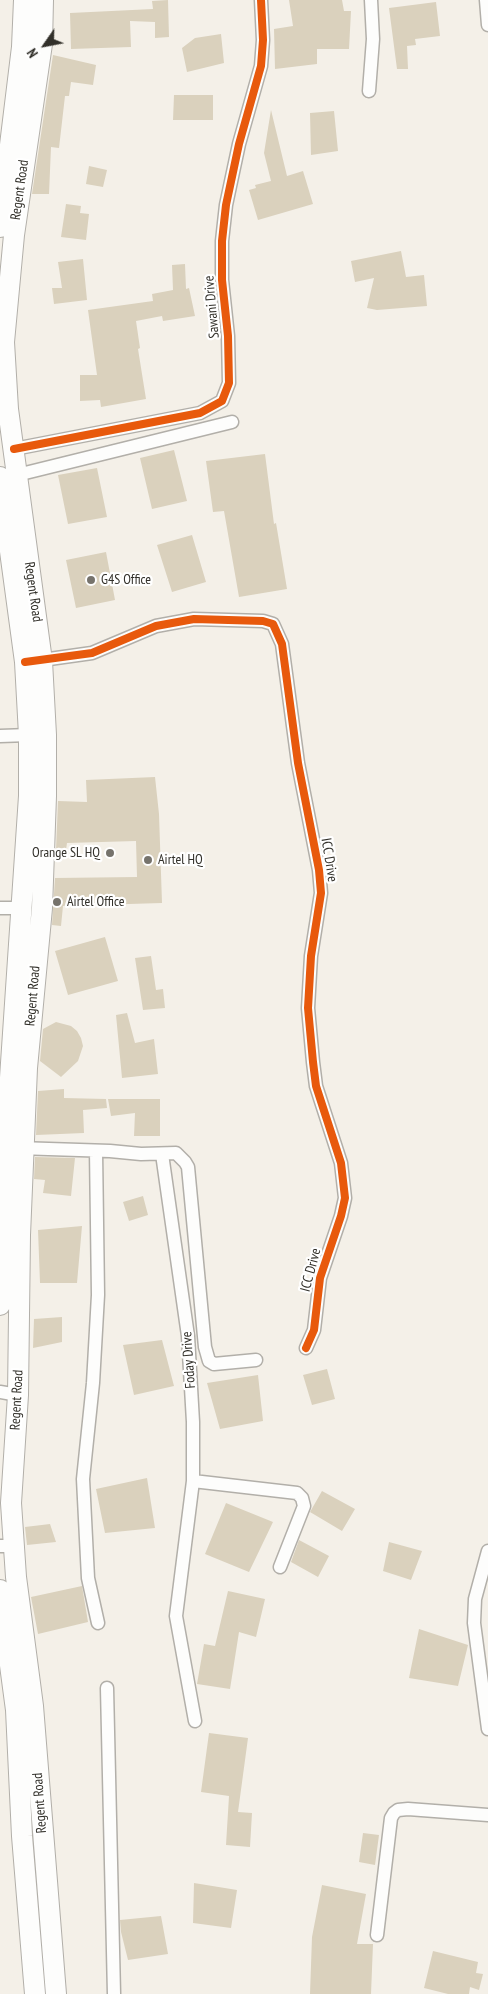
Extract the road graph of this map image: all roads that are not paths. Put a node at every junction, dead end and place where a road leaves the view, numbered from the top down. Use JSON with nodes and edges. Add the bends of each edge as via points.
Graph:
{"nodes":[{"id":1,"x":24,"y":0,"type":"edge"},
{"id":2,"x":43,"y":0,"type":"edge"},
{"id":3,"x":261,"y":0,"type":"edge"},
{"id":4,"x":371,"y":0,"type":"edge"},
{"id":5,"x":486,"y":0,"type":"edge"},
{"id":6,"x":488,"y":25,"type":"edge"},
{"id":7,"x":369,"y":91,"type":"dead end"},
{"id":8,"x":6,"y":136,"type":"edge"},
{"id":9,"x":0,"y":226,"type":"edge"},
{"id":10,"x":6,"y":268,"type":"edge"},
{"id":11,"x":232,"y":422,"type":"dead end"},
{"id":12,"x":14,"y":449,"type":"junction"},
{"id":13,"x":8,"y":476,"type":"edge"},
{"id":14,"x":7,"y":585,"type":"edge"},
{"id":15,"x":34,"y":661,"type":"junction"},
{"id":16,"x":29,"y":735,"type":"junction"},
{"id":17,"x":0,"y":736,"type":"edge"},
{"id":18,"x":37,"y":814,"type":"junction"},
{"id":19,"x":0,"y":908,"type":"edge"},
{"id":20,"x":22,"y":908,"type":"junction"},
{"id":21,"x":5,"y":1068,"type":"edge"},
{"id":22,"x":15,"y":1148,"type":"junction"},
{"id":23,"x":96,"y":1151,"type":"junction"},
{"id":24,"x":162,"y":1154,"type":"junction"},
{"id":25,"x":2,"y":1237,"type":"edge"},
{"id":26,"x":0,"y":1305,"type":"edge"},
{"id":27,"x":306,"y":1348,"type":"dead end"},
{"id":28,"x":256,"y":1360,"type":"dead end"},
{"id":29,"x":9,"y":1393,"type":"edge"},
{"id":30,"x":193,"y":1480,"type":"junction"},
{"id":31,"x":7,"y":1546,"type":"edge"},
{"id":32,"x":488,"y":1551,"type":"edge"},
{"id":33,"x":280,"y":1568,"type":"dead end"},
{"id":34,"x":0,"y":1590,"type":"edge"},
{"id":35,"x":98,"y":1622,"type":"dead end"},
{"id":36,"x":5,"y":1664,"type":"edge"},
{"id":37,"x":107,"y":1688,"type":"dead end"},
{"id":38,"x":195,"y":1721,"type":"dead end"},
{"id":39,"x":488,"y":1729,"type":"edge"},
{"id":40,"x":29,"y":1784,"type":"junction"},
{"id":41,"x":488,"y":1815,"type":"edge"},
{"id":42,"x":24,"y":1853,"type":"junction"},
{"id":43,"x":44,"y":1853,"type":"junction"},
{"id":44,"x":377,"y":1936,"type":"dead end"},
{"id":45,"x":36,"y":1994,"type":"edge"},
{"id":46,"x":56,"y":1994,"type":"edge"},
{"id":47,"x":114,"y":1994,"type":"edge"}],
"edges":[{"from":1,"to":8,"type":"main road","name":"Regent Road","via":[[22,47]]},
{"from":2,"to":10,"type":"main road","name":"Regent Road","via":[[42,44],[14,235]]},
{"from":3,"to":12,"type":"street","name":"Sawani Drive","via":[[262,66],[226,205],[222,241],[229,383],[222,401],[200,413]]},
{"from":4,"to":7,"type":"street","via":[[373,39]]},
{"from":5,"to":6,"type":"street"},
{"from":8,"to":9,"type":"main road","name":"Regent Road"},
{"from":10,"to":12,"type":"main road","name":"Regent Road","via":[[4,342]]},
{"from":11,"to":13,"type":"street"},
{"from":12,"to":13,"type":"main road","name":"Regent Road"},
{"from":13,"to":14,"type":"main road","name":"Regent Road"},
{"from":13,"to":15,"type":"main road","name":"Regent Road"},
{"from":14,"to":15,"type":"main road","name":"Regent Road"},
{"from":15,"to":16,"type":"main road","name":"Regent Road"},
{"from":15,"to":18,"type":"main road","name":"Regent Road","via":[[46,735]]},
{"from":15,"to":27,"type":"street","name":"ICC Drive","via":[[92,653],[156,626],[194,620],[263,621],[273,624],[282,644],[321,893],[311,956],[308,1008],[313,1062],[316,1086],[341,1163],[345,1198],[320,1278],[314,1330]]},
{"from":16,"to":17,"type":"street"},
{"from":16,"to":18,"type":"main road","name":"Regent Road"},
{"from":18,"to":20,"type":"main road","name":"Regent Road"},
{"from":18,"to":22,"type":"main road","name":"Regent Road","via":[[42,908]]},
{"from":19,"to":20,"type":"street"},
{"from":20,"to":21,"type":"main road","name":"Regent Road"},
{"from":21,"to":22,"type":"main road","name":"Regent Road"},
{"from":22,"to":23,"type":"street"},
{"from":22,"to":25,"type":"main road","name":"Regent Road"},
{"from":22,"to":29,"type":"main road","name":"Regent Road","via":[[20,1235]]},
{"from":23,"to":24,"type":"street"},
{"from":23,"to":35,"type":"street","via":[[98,1295],[94,1382],[83,1479],[88,1578]]},
{"from":24,"to":28,"type":"street","via":[[176,1153],[188,1167],[209,1361],[214,1364]]},
{"from":24,"to":30,"type":"street","name":"Foday Drive","via":[[188,1336]]},
{"from":25,"to":26,"type":"main road","name":"Regent Road"},
{"from":29,"to":31,"type":"main road","name":"Regent Road","via":[[12,1487]]},
{"from":30,"to":33,"type":"street","via":[[297,1493],[302,1498],[304,1506]]},
{"from":30,"to":38,"type":"street","name":"Foday Drive","via":[[176,1616]]},
{"from":31,"to":40,"type":"main road","name":"Regent Road","via":[[33,1706]]},
{"from":32,"to":39,"type":"street","via":[[475,1599],[474,1622]]},
{"from":34,"to":36,"type":"main road","name":"Regent Road"},
{"from":36,"to":40,"type":"main road","name":"Regent Road"},
{"from":37,"to":47,"type":"street"},
{"from":40,"to":42,"type":"main road","name":"Regent Road"},
{"from":40,"to":43,"type":"main road","name":"Regent Road"},
{"from":41,"to":44,"type":"street","via":[[408,1809],[394,1813]]},
{"from":42,"to":43,"type":"main road"},
{"from":42,"to":45,"type":"main road","name":"Regent Road"},
{"from":43,"to":46,"type":"main road","name":"Regent Road"}]}
